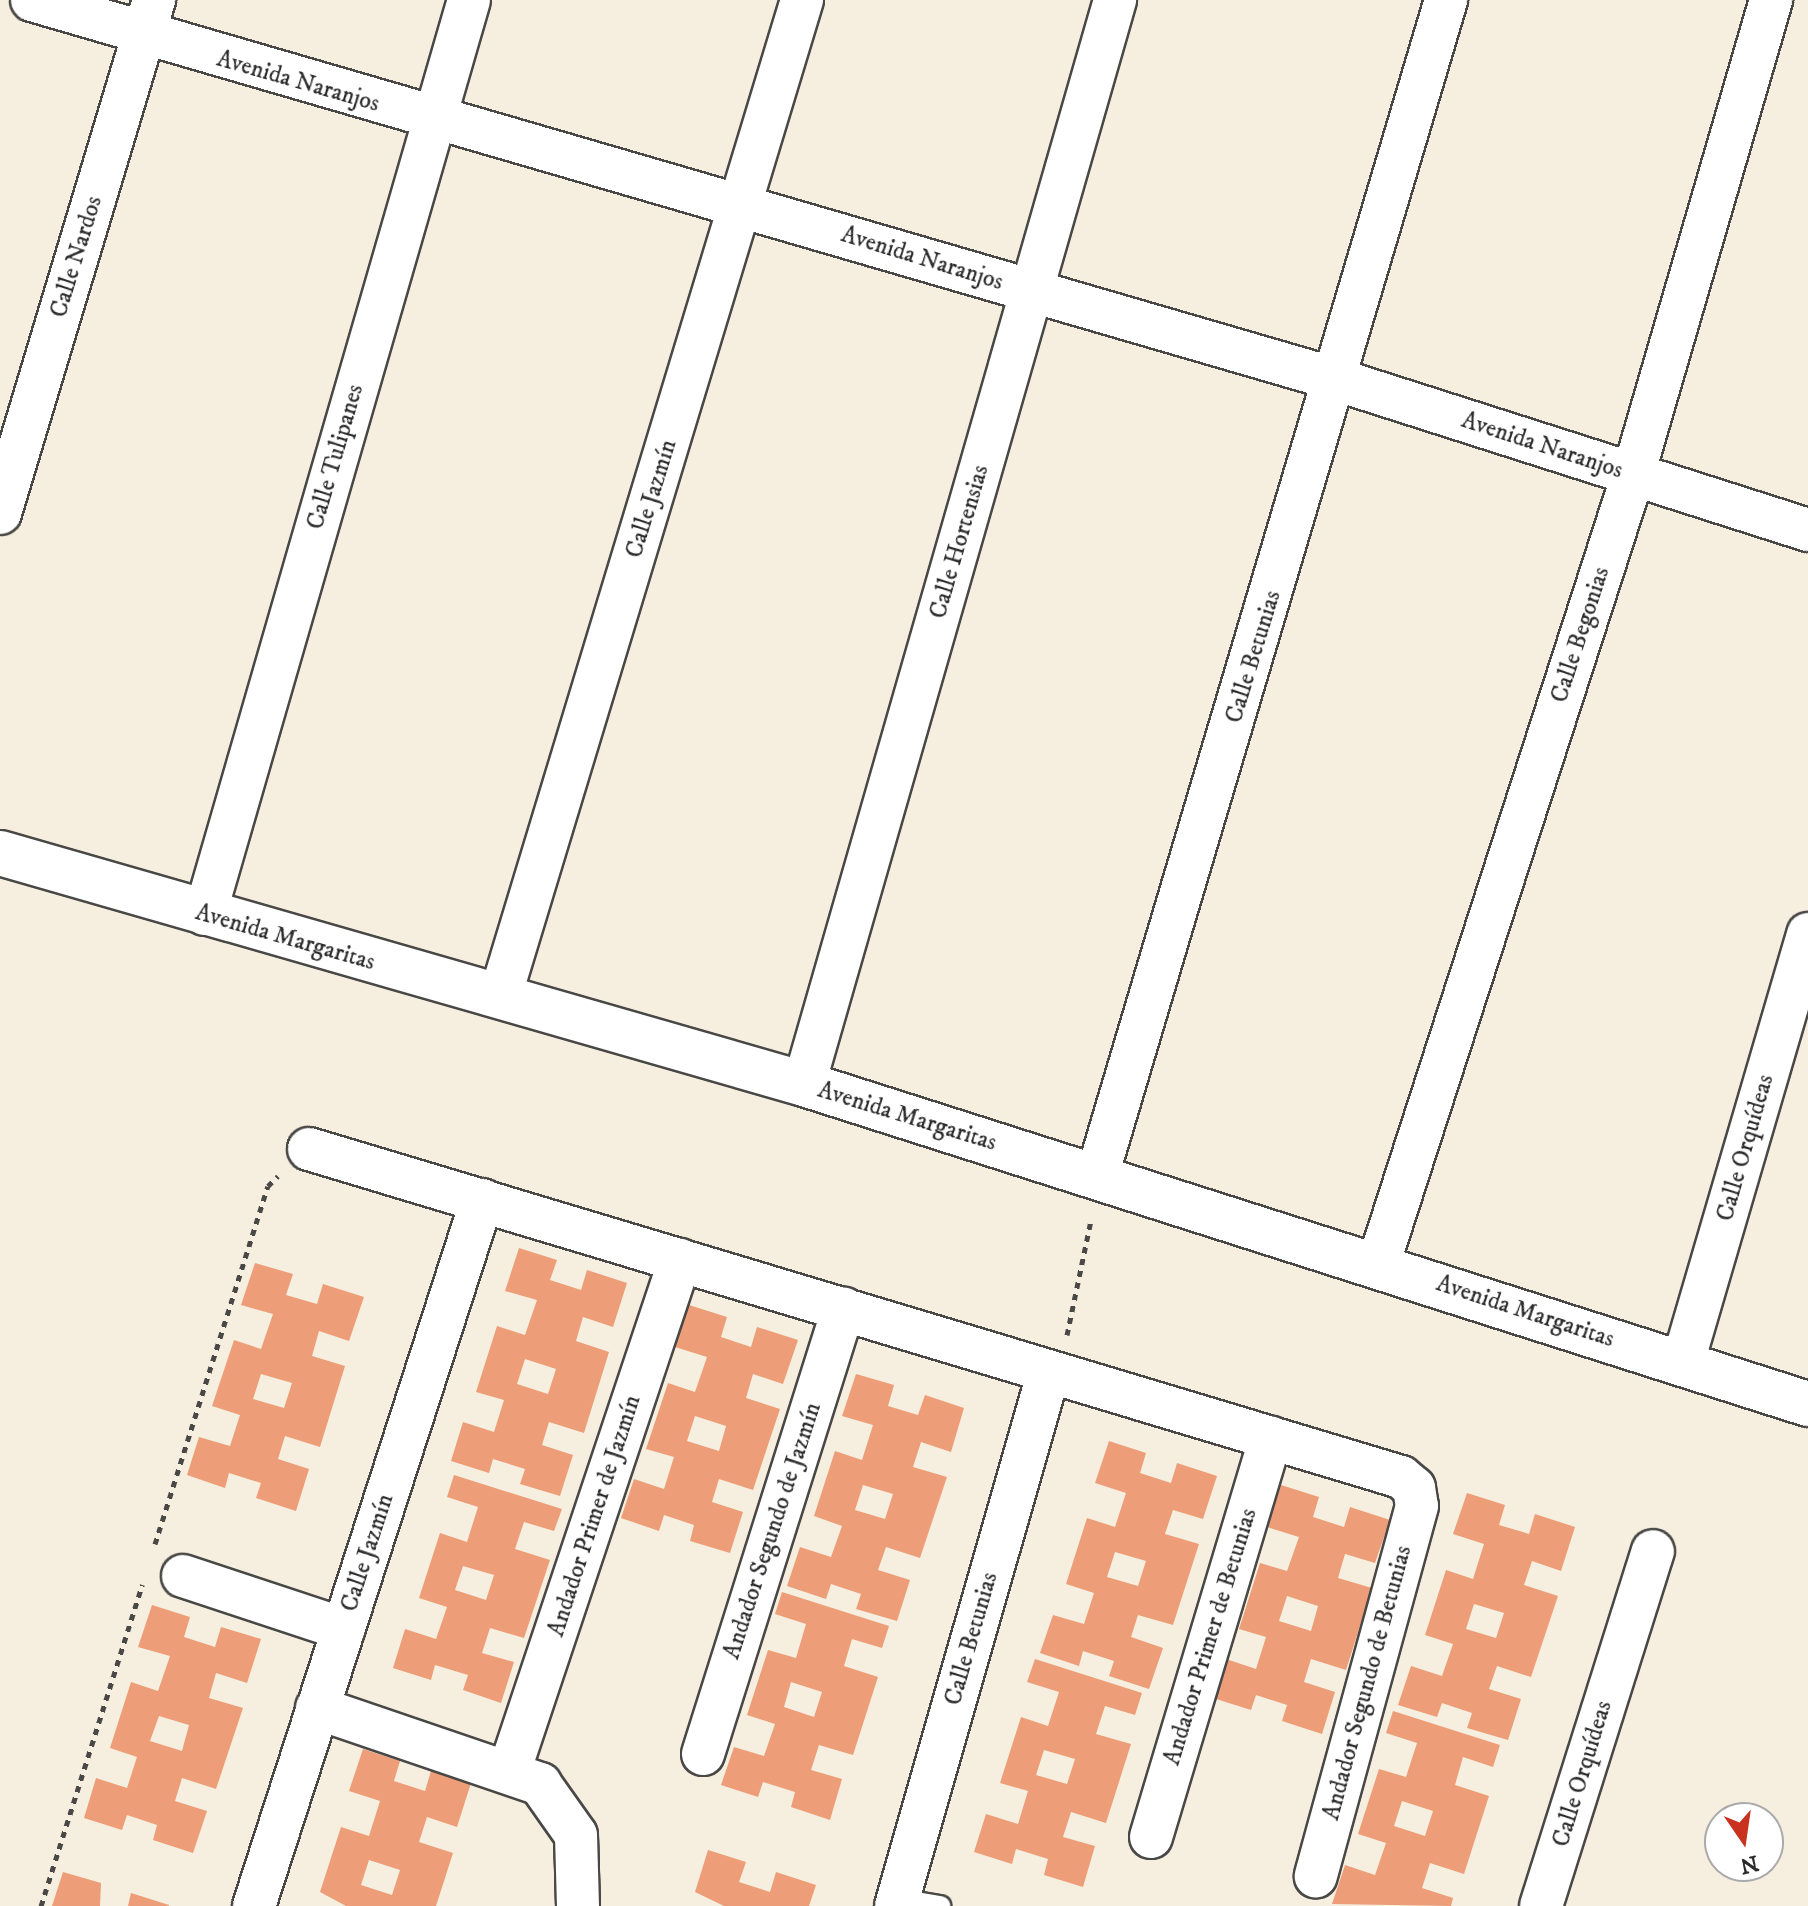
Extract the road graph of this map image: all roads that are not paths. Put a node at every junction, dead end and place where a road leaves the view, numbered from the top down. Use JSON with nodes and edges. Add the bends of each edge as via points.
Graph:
{"nodes":[{"id":1,"x":32,"y":0,"type":"edge"},
{"id":2,"x":469,"y":0,"type":"edge"},
{"id":3,"x":802,"y":0,"type":"edge"},
{"id":4,"x":1115,"y":0,"type":"edge"},
{"id":5,"x":1446,"y":0,"type":"edge"},
{"id":6,"x":1771,"y":0,"type":"edge"},
{"id":7,"x":149,"y":19,"type":"edge"},
{"id":8,"x":433,"y":121,"type":"junction"},
{"id":9,"x":742,"y":205,"type":"junction"},
{"id":10,"x":1031,"y":292,"type":"junction"},
{"id":11,"x":1338,"y":380,"type":"junction"},
{"id":12,"x":1633,"y":475,"type":"junction"},
{"id":13,"x":0,"y":513,"type":"edge"},
{"id":14,"x":1808,"y":530,"type":"edge"},
{"id":15,"x":0,"y":853,"type":"edge"},
{"id":16,"x":205,"y":914,"type":"junction"},
{"id":17,"x":1808,"y":934,"type":"edge"},
{"id":18,"x":500,"y":997,"type":"junction"},
{"id":19,"x":804,"y":1084,"type":"junction"},
{"id":20,"x":309,"y":1149,"type":"road end"},
{"id":21,"x":1097,"y":1176,"type":"junction"},
{"id":22,"x":482,"y":1200,"type":"junction"},
{"id":23,"x":680,"y":1260,"type":"junction"},
{"id":24,"x":1378,"y":1265,"type":"junction"},
{"id":25,"x":843,"y":1309,"type":"junction"},
{"id":26,"x":1683,"y":1362,"type":"junction"},
{"id":27,"x":1049,"y":1371,"type":"junction"},
{"id":28,"x":1808,"y":1404,"type":"edge"},
{"id":29,"x":1271,"y":1438,"type":"junction"},
{"id":30,"x":1653,"y":1551,"type":"dead end"},
{"id":31,"x":159,"y":1571,"type":"road end"},
{"id":32,"x":343,"y":1629,"type":"junction"},
{"id":33,"x":317,"y":1708,"type":"junction"},
{"id":34,"x":703,"y":1754,"type":"dead end"},
{"id":35,"x":509,"y":1772,"type":"junction"},
{"id":36,"x":1151,"y":1837,"type":"dead end"},
{"id":37,"x":1316,"y":1876,"type":"dead end"},
{"id":38,"x":897,"y":1902,"type":"edge"},
{"id":39,"x":254,"y":1906,"type":"edge"},
{"id":40,"x":578,"y":1906,"type":"edge"},
{"id":41,"x":940,"y":1906,"type":"edge"},
{"id":42,"x":1541,"y":1906,"type":"edge"}],
"edges":[{"from":1,"to":7,"type":"street","name":"Avenida Naranjos"},
{"from":2,"to":8,"type":"street","name":"Calle Tulipanes"},
{"from":3,"to":9,"type":"street","name":"Calle Jazmín"},
{"from":4,"to":10,"type":"street","name":"Calle Hortensias"},
{"from":5,"to":11,"type":"street","name":"Calle Betunias"},
{"from":6,"to":12,"type":"street","name":"Calle Begonias"},
{"from":7,"to":8,"type":"street","name":"Avenida Naranjos"},
{"from":7,"to":13,"type":"street","name":"Calle Nardos"},
{"from":8,"to":9,"type":"street","name":"Avenida Naranjos"},
{"from":8,"to":16,"type":"street","name":"Calle Tulipanes"},
{"from":9,"to":10,"type":"street","name":"Avenida Naranjos"},
{"from":9,"to":18,"type":"street","name":"Calle Jazmín"},
{"from":10,"to":11,"type":"street","name":"Avenida Naranjos"},
{"from":10,"to":19,"type":"street","name":"Calle Hortensias"},
{"from":11,"to":12,"type":"street","name":"Avenida Naranjos"},
{"from":11,"to":21,"type":"street","name":"Calle Betunias"},
{"from":12,"to":14,"type":"street","name":"Avenida Naranjos"},
{"from":12,"to":24,"type":"street","name":"Calle Begonias"},
{"from":15,"to":16,"type":"street","name":"Avenida Margaritas"},
{"from":16,"to":18,"type":"street","name":"Avenida Margaritas"},
{"from":17,"to":26,"type":"street","name":"Calle Orquídeas"},
{"from":18,"to":19,"type":"street","name":"Avenida Margaritas"},
{"from":19,"to":21,"type":"street","name":"Avenida Margaritas"},
{"from":20,"to":22,"type":"street"},
{"from":21,"to":24,"type":"street","name":"Avenida Margaritas"},
{"from":22,"to":23,"type":"street"},
{"from":22,"to":32,"type":"street","name":"Calle Jazmín"},
{"from":23,"to":25,"type":"street"},
{"from":23,"to":35,"type":"street","name":"Andador Primer de Jazmín"},
{"from":24,"to":26,"type":"street","name":"Avenida Margaritas"},
{"from":25,"to":27,"type":"street"},
{"from":25,"to":34,"type":"street","name":"Andador Segundo de Jazmín"},
{"from":26,"to":28,"type":"street","name":"Avenida Margaritas"},
{"from":27,"to":29,"type":"street"},
{"from":27,"to":38,"type":"street","name":"Calle Betunias"},
{"from":29,"to":36,"type":"street","name":"Andador Primer de Betunias"},
{"from":29,"to":37,"type":"street","name":"Andador Segundo de Betunias","via":[[1401,1477],[1414,1488],[1417,1506]]},
{"from":30,"to":42,"type":"street","name":"Calle Orquídeas"},
{"from":31,"to":32,"type":"street"},
{"from":32,"to":33,"type":"street","name":"Calle Jazmín"},
{"from":33,"to":35,"type":"street"},
{"from":33,"to":39,"type":"street","name":"Calle Jazmín"},
{"from":35,"to":40,"type":"street","via":[[540,1784],[576,1835]]},
{"from":38,"to":41,"type":"lane"}]}
